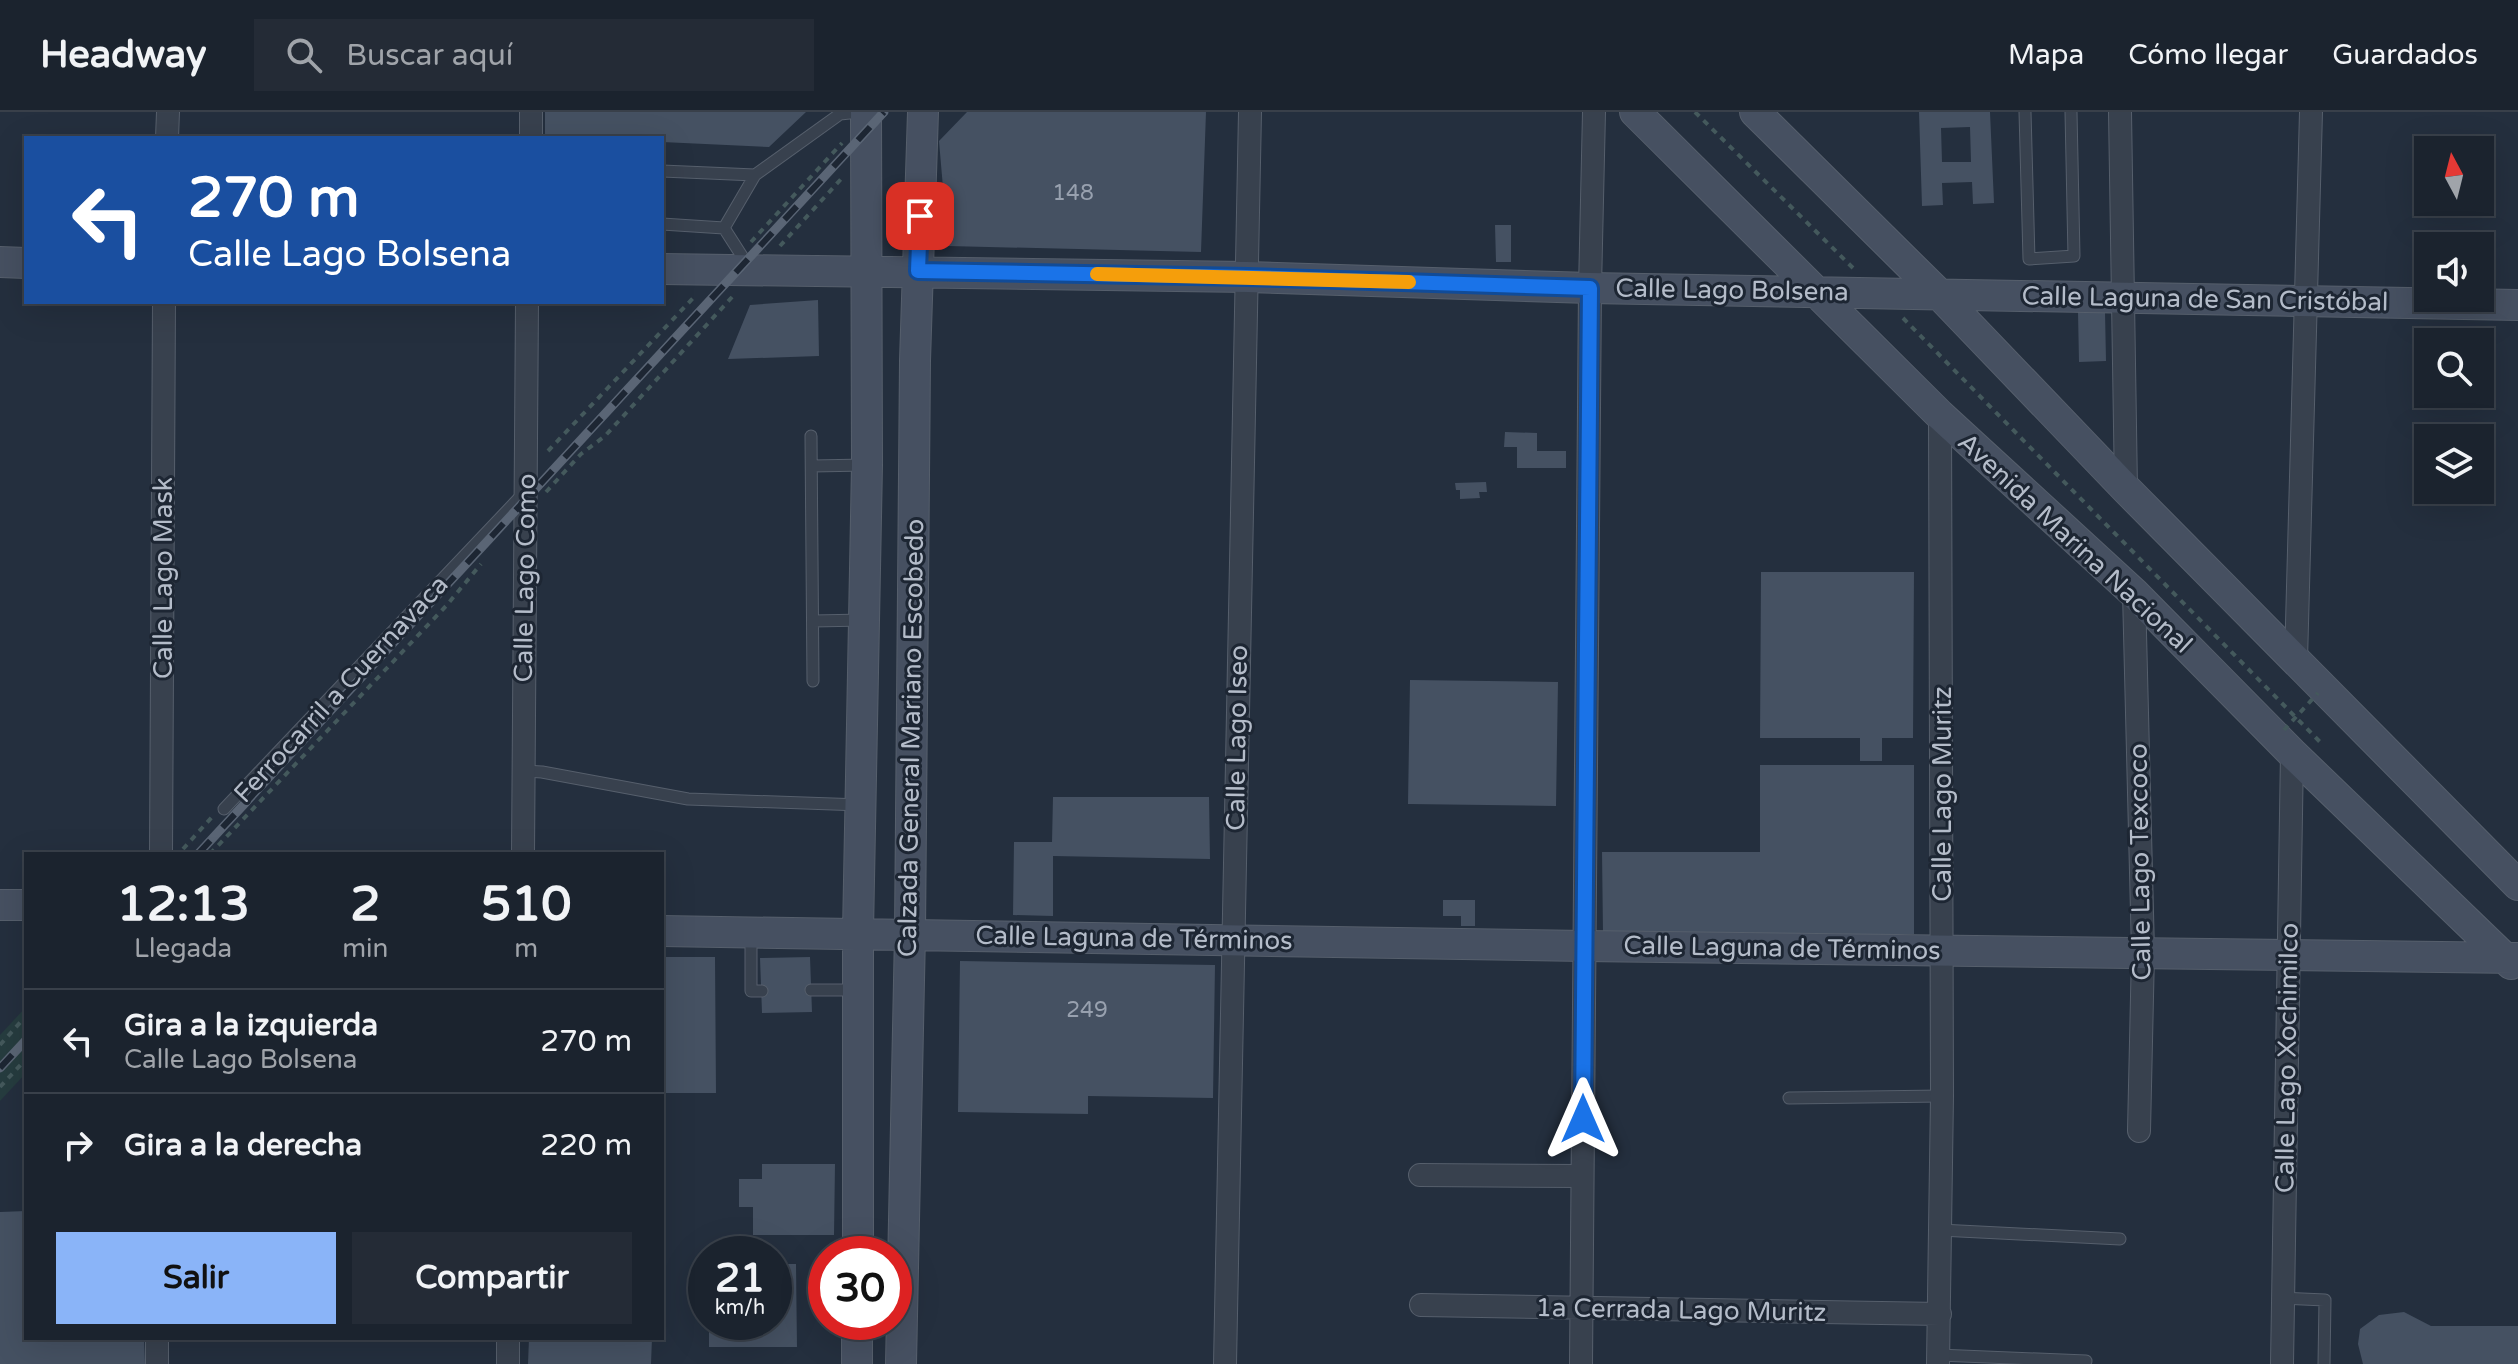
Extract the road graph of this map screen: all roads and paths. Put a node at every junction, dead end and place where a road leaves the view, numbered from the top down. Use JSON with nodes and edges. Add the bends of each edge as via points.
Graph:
{"nodes":[{"id":1,"x":168,"y":112,"type":"edge"},
{"id":2,"x":531,"y":112,"type":"edge"},
{"id":3,"x":859,"y":112,"type":"edge"},
{"id":4,"x":866,"y":112,"type":"edge"},
{"id":5,"x":923,"y":112,"type":"edge"},
{"id":6,"x":1250,"y":112,"type":"edge"},
{"id":7,"x":1594,"y":112,"type":"edge"},
{"id":8,"x":1635,"y":112,"type":"edge"},
{"id":9,"x":1695,"y":112,"type":"edge"},
{"id":10,"x":1755,"y":112,"type":"edge"},
{"id":11,"x":2025,"y":112,"type":"edge"},
{"id":12,"x":2071,"y":112,"type":"edge"},
{"id":13,"x":2120,"y":112,"type":"edge"},
{"id":14,"x":2311,"y":112,"type":"edge"},
{"id":15,"x":167,"y":136,"type":"edge"},
{"id":16,"x":531,"y":136,"type":"edge"},
{"id":17,"x":850,"y":170,"type":"dead end"},
{"id":18,"x":664,"y":171,"type":"edge"},
{"id":19,"x":755,"y":175,"type":"junction"},
{"id":20,"x":664,"y":224,"type":"edge"},
{"id":21,"x":724,"y":228,"type":"junction"},
{"id":22,"x":0,"y":262,"type":"edge"},
{"id":23,"x":765,"y":262,"type":"junction"},
{"id":24,"x":24,"y":263,"type":"edge"},
{"id":25,"x":664,"y":269,"type":"edge"},
{"id":26,"x":865,"y":270,"type":"junction"},
{"id":27,"x":918,"y":271,"type":"junction"},
{"id":28,"x":1247,"y":277,"type":"junction"},
{"id":29,"x":1590,"y":288,"type":"junction"},
{"id":30,"x":1816,"y":291,"type":"junction"},
{"id":31,"x":1877,"y":292,"type":"junction"},
{"id":32,"x":736,"y":293,"type":"dead end"},
{"id":33,"x":1939,"y":294,"type":"junction"},
{"id":34,"x":2125,"y":298,"type":"junction"},
{"id":35,"x":2306,"y":301,"type":"junction"},
{"id":36,"x":164,"y":304,"type":"edge"},
{"id":37,"x":527,"y":304,"type":"edge"},
{"id":38,"x":2518,"y":305,"type":"edge"},
{"id":39,"x":1940,"y":415,"type":"junction"},
{"id":40,"x":811,"y":436,"type":"dead end"},
{"id":41,"x":867,"y":465,"type":"junction"},
{"id":42,"x":812,"y":466,"type":"junction"},
{"id":43,"x":2126,"y":489,"type":"junction"},
{"id":44,"x":534,"y":494,"type":"junction"},
{"id":45,"x":486,"y":558,"type":"dead end"},
{"id":46,"x":2134,"y":593,"type":"junction"},
{"id":47,"x":864,"y":620,"type":"junction"},
{"id":48,"x":813,"y":621,"type":"junction"},
{"id":49,"x":2296,"y":660,"type":"junction"},
{"id":50,"x":813,"y":681,"type":"dead end"},
{"id":51,"x":2318,"y":693,"type":"dead end"},
{"id":52,"x":2288,"y":742,"type":"junction"},
{"id":53,"x":2330,"y":752,"type":"dead end"},
{"id":54,"x":524,"y":771,"type":"junction"},
{"id":55,"x":861,"y":805,"type":"junction"},
{"id":56,"x":224,"y":809,"type":"dead end"},
{"id":57,"x":161,"y":852,"type":"edge"},
{"id":58,"x":212,"y":852,"type":"edge"},
{"id":59,"x":523,"y":852,"type":"edge"},
{"id":60,"x":2518,"y":885,"type":"edge"},
{"id":61,"x":0,"y":905,"type":"edge"},
{"id":62,"x":24,"y":905,"type":"edge"},
{"id":63,"x":750,"y":930,"type":"junction"},
{"id":64,"x":664,"y":931,"type":"edge"},
{"id":65,"x":858,"y":932,"type":"junction"},
{"id":66,"x":910,"y":933,"type":"junction"},
{"id":67,"x":1233,"y":940,"type":"junction"},
{"id":68,"x":1584,"y":946,"type":"junction"},
{"id":69,"x":1942,"y":950,"type":"junction"},
{"id":70,"x":2143,"y":952,"type":"junction"},
{"id":71,"x":2288,"y":954,"type":"junction"},
{"id":72,"x":2513,"y":962,"type":"edge"},
{"id":73,"x":811,"y":990,"type":"dead end"},
{"id":74,"x":858,"y":990,"type":"junction"},
{"id":75,"x":762,"y":991,"type":"dead end"},
{"id":76,"x":24,"y":1018,"type":"edge"},
{"id":77,"x":0,"y":1045,"type":"edge"},
{"id":78,"x":24,"y":1061,"type":"edge"},
{"id":79,"x":0,"y":1087,"type":"edge"},
{"id":80,"x":1942,"y":1096,"type":"junction"},
{"id":81,"x":1789,"y":1098,"type":"dead end"},
{"id":82,"x":2139,"y":1131,"type":"dead end"},
{"id":83,"x":1420,"y":1175,"type":"dead end"},
{"id":84,"x":1582,"y":1176,"type":"junction"},
{"id":85,"x":1940,"y":1230,"type":"junction"},
{"id":86,"x":858,"y":1236,"type":"edge"},
{"id":87,"x":2120,"y":1239,"type":"dead end"},
{"id":88,"x":2283,"y":1298,"type":"junction"},
{"id":89,"x":1421,"y":1305,"type":"dead end"},
{"id":90,"x":1582,"y":1308,"type":"junction"},
{"id":91,"x":1940,"y":1314,"type":"junction"},
{"id":92,"x":157,"y":1340,"type":"edge"},
{"id":93,"x":508,"y":1340,"type":"edge"},
{"id":94,"x":857,"y":1340,"type":"edge"},
{"id":95,"x":1938,"y":1360,"type":"edge"},
{"id":96,"x":2086,"y":1361,"type":"dead end"},
{"id":97,"x":157,"y":1364,"type":"edge"},
{"id":98,"x":508,"y":1364,"type":"edge"},
{"id":99,"x":857,"y":1364,"type":"edge"},
{"id":100,"x":901,"y":1364,"type":"edge"},
{"id":101,"x":1225,"y":1364,"type":"edge"},
{"id":102,"x":1581,"y":1364,"type":"edge"},
{"id":103,"x":2282,"y":1364,"type":"edge"},
{"id":104,"x":2324,"y":1364,"type":"edge"}],
"edges":[{"from":1,"to":15,"type":"street"},
{"from":2,"to":16,"type":"street"},
{"from":3,"to":19,"type":"lane","via":[[840,114]]},
{"from":4,"to":26,"type":"main road","name":"Calzada General Mariano Escobedo"},
{"from":5,"to":27,"type":"main road","name":"Calzada General Mariano Escobedo"},
{"from":6,"to":28,"type":"street","name":"Calle Lago Iseo"},
{"from":7,"to":29,"type":"street"},
{"from":8,"to":30,"type":"main road","name":"Avenida Marina Nacional"},
{"from":9,"to":31,"type":"path"},
{"from":10,"to":33,"type":"main road"},
{"from":11,"to":12,"type":"lane","via":[[2029,259],[2074,256]]},
{"from":13,"to":34,"type":"street"},
{"from":14,"to":35,"type":"street"},
{"from":17,"to":23,"type":"path"},
{"from":18,"to":19,"type":"lane"},
{"from":19,"to":21,"type":"lane"},
{"from":20,"to":21,"type":"lane"},
{"from":21,"to":23,"type":"lane","via":[[744,262]]},
{"from":22,"to":24,"type":"main road"},
{"from":23,"to":25,"type":"main road","name":"Calle Lago Bolsena"},
{"from":23,"to":26,"type":"main road","name":"Calle Lago Bolsena"},
{"from":26,"to":27,"type":"main road","name":"Calle Lago Bolsena"},
{"from":26,"to":41,"type":"main road","name":"Calzada General Mariano Escobedo"},
{"from":27,"to":28,"type":"main road","name":"Calle Lago Bolsena"},
{"from":27,"to":66,"type":"main road","name":"Calzada General Mariano Escobedo"},
{"from":28,"to":29,"type":"main road","name":"Calle Lago Bolsena"},
{"from":28,"to":67,"type":"street","name":"Calle Lago Iseo"},
{"from":29,"to":30,"type":"main road","name":"Calle Lago Bolsena"},
{"from":29,"to":68,"type":"street"},
{"from":30,"to":31,"type":"main road","name":"Calle Lago Bolsena"},
{"from":30,"to":39,"type":"main road","name":"Avenida Marina Nacional"},
{"from":31,"to":33,"type":"main road","name":"Calle Lago Bolsena"},
{"from":31,"to":53,"type":"path"},
{"from":32,"to":44,"type":"path","via":[[605,436]]},
{"from":33,"to":34,"type":"main road","name":"Calle Laguna de San Cristóbal"},
{"from":33,"to":43,"type":"main road"},
{"from":34,"to":35,"type":"main road","name":"Calle Laguna de San Cristóbal"},
{"from":34,"to":43,"type":"street"},
{"from":35,"to":38,"type":"main road","name":"Calle Laguna de San Cristóbal"},
{"from":35,"to":49,"type":"street"},
{"from":36,"to":57,"type":"street","name":"Calle Lago Mask"},
{"from":37,"to":44,"type":"street","name":"Calle Lago Como"},
{"from":39,"to":46,"type":"main road","name":"Avenida Marina Nacional"},
{"from":39,"to":69,"type":"street","name":"Calle Lago Muritz"},
{"from":40,"to":42,"type":"lane"},
{"from":41,"to":42,"type":"lane"},
{"from":41,"to":47,"type":"main road","name":"Calzada General Mariano Escobedo"},
{"from":42,"to":48,"type":"lane"},
{"from":43,"to":49,"type":"main road"},
{"from":44,"to":54,"type":"street","name":"Calle Lago Como"},
{"from":44,"to":56,"type":"lane"},
{"from":45,"to":58,"type":"path","name":"Ferrocarril a Cuernavaca"},
{"from":46,"to":52,"type":"main road","name":"Avenida Marina Nacional"},
{"from":46,"to":70,"type":"street","name":"Calle Lago Texcoco"},
{"from":47,"to":48,"type":"lane"},
{"from":47,"to":55,"type":"main road","name":"Calzada General Mariano Escobedo"},
{"from":48,"to":50,"type":"lane"},
{"from":49,"to":60,"type":"main road"},
{"from":51,"to":52,"type":"path","bridge":true},
{"from":52,"to":71,"type":"street","name":"Calle Lago Xochimilco"},
{"from":52,"to":72,"type":"main road","name":"Avenida Marina Nacional"},
{"from":54,"to":55,"type":"lane","via":[[688,799]]},
{"from":54,"to":59,"type":"street","name":"Calle Lago Como"},
{"from":55,"to":65,"type":"main road","name":"Calzada General Mariano Escobedo"},
{"from":61,"to":62,"type":"main road"},
{"from":63,"to":64,"type":"main road","name":"Calle Laguna de Términos"},
{"from":63,"to":65,"type":"main road","name":"Calle Laguna de Términos"},
{"from":63,"to":75,"type":"lane","via":[[751,991]]},
{"from":65,"to":66,"type":"main road","name":"Calle Laguna de Términos"},
{"from":65,"to":74,"type":"main road","name":"Calzada General Mariano Escobedo"},
{"from":66,"to":67,"type":"main road","name":"Calle Laguna de Términos"},
{"from":66,"to":100,"type":"main road","name":"Calzada General Mariano Escobedo"},
{"from":67,"to":68,"type":"main road","name":"Calle Laguna de Términos"},
{"from":67,"to":101,"type":"street","name":"Calle Lago Iseo"},
{"from":68,"to":69,"type":"main road","name":"Calle Laguna de Términos"},
{"from":68,"to":84,"type":"street"},
{"from":69,"to":70,"type":"main road","name":"Calle Laguna de Términos"},
{"from":69,"to":80,"type":"street","name":"Calle Lago Muritz"},
{"from":70,"to":71,"type":"main road","name":"Calle Laguna de Términos"},
{"from":70,"to":82,"type":"street","name":"Calle Lago Texcoco"},
{"from":71,"to":72,"type":"main road","name":"Calle Laguna de Términos"},
{"from":71,"to":88,"type":"street","name":"Calle Lago Xochimilco"},
{"from":73,"to":74,"type":"lane"},
{"from":74,"to":86,"type":"main road","name":"Calzada General Mariano Escobedo"},
{"from":76,"to":77,"type":"path"},
{"from":78,"to":79,"type":"path"},
{"from":80,"to":81,"type":"lane"},
{"from":80,"to":85,"type":"street","name":"Calle Lago Muritz"},
{"from":83,"to":84,"type":"street"},
{"from":84,"to":90,"type":"street"},
{"from":85,"to":87,"type":"lane"},
{"from":85,"to":91,"type":"street","name":"Calle Lago Muritz"},
{"from":88,"to":103,"type":"street","name":"Calle Lago Xochimilco"},
{"from":88,"to":104,"type":"lane","via":[[2325,1300]]},
{"from":89,"to":90,"type":"street","name":"1a Cerrada Lago Muritz"},
{"from":90,"to":91,"type":"street","name":"1a Cerrada Lago Muritz"},
{"from":90,"to":102,"type":"street"},
{"from":91,"to":95,"type":"street","name":"Calle Lago Muritz"},
{"from":92,"to":97,"type":"street"},
{"from":93,"to":98,"type":"street"},
{"from":94,"to":99,"type":"main road"},
{"from":95,"to":96,"type":"lane"}]}
